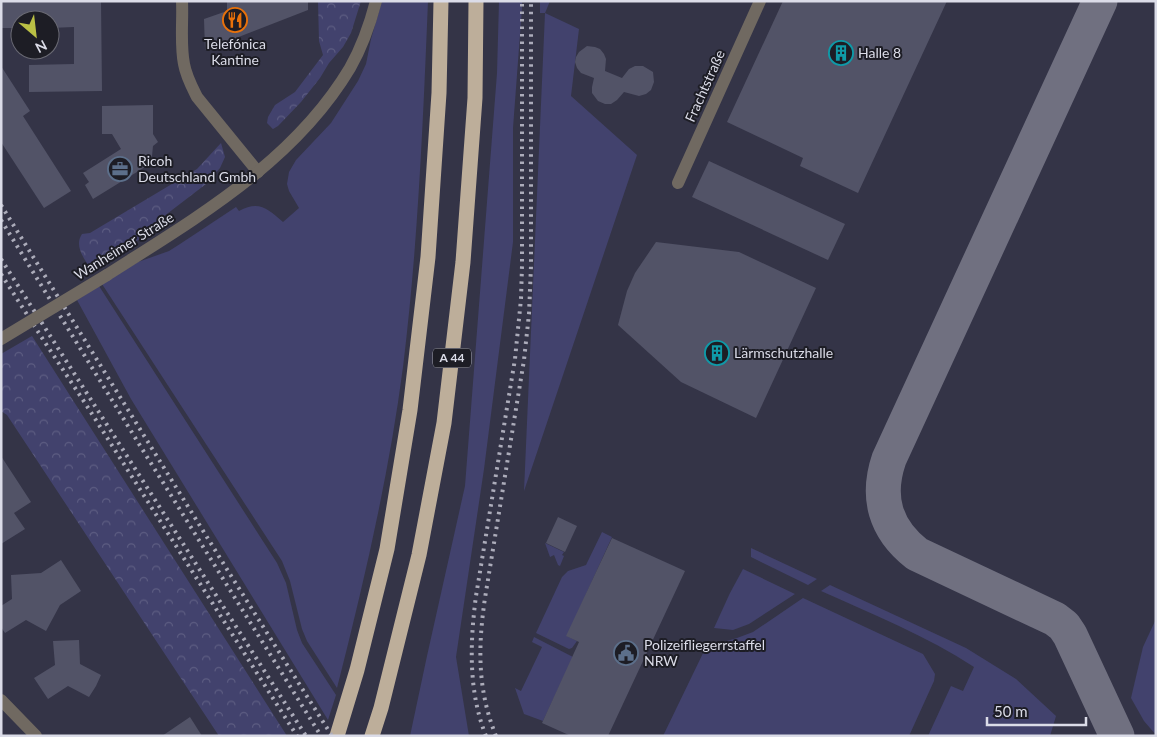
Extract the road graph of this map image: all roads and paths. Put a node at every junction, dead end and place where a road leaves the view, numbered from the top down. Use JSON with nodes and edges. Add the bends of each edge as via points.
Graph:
{"nodes":[{"id":1,"x":182,"y":1,"type":"edge"},
{"id":2,"x":376,"y":1,"type":"edge"},
{"id":3,"x":441,"y":1,"type":"edge"},
{"id":4,"x":476,"y":1,"type":"edge"},
{"id":5,"x":760,"y":1,"type":"edge"},
{"id":6,"x":258,"y":172,"type":"junction"},
{"id":7,"x":678,"y":183,"type":"dead end"},
{"id":8,"x":1,"y":339,"type":"edge"},
{"id":9,"x":1,"y":700,"type":"edge"},
{"id":10,"x":36,"y":736,"type":"edge"},
{"id":11,"x":337,"y":736,"type":"edge"},
{"id":12,"x":372,"y":736,"type":"edge"}],
"edges":[{"from":1,"to":6,"type":"street","via":[[184,66],[192,86],[215,121]]},
{"from":2,"to":6,"type":"street","name":"Wanheimer Straße","via":[[362,42],[332,96],[288,146]]},
{"from":3,"to":11,"type":"highway","number":"A 44","via":[[439,93],[428,257],[410,410],[387,549]]},
{"from":4,"to":12,"type":"highway","number":"A 44","via":[[475,98],[464,262],[444,423],[420,555]]},
{"from":5,"to":7,"type":"street","name":"Frachtstraße"},
{"from":6,"to":8,"type":"street","name":"Wanheimer Straße","bridge":true,"via":[[197,218]]},
{"from":9,"to":10,"type":"street"}]}
